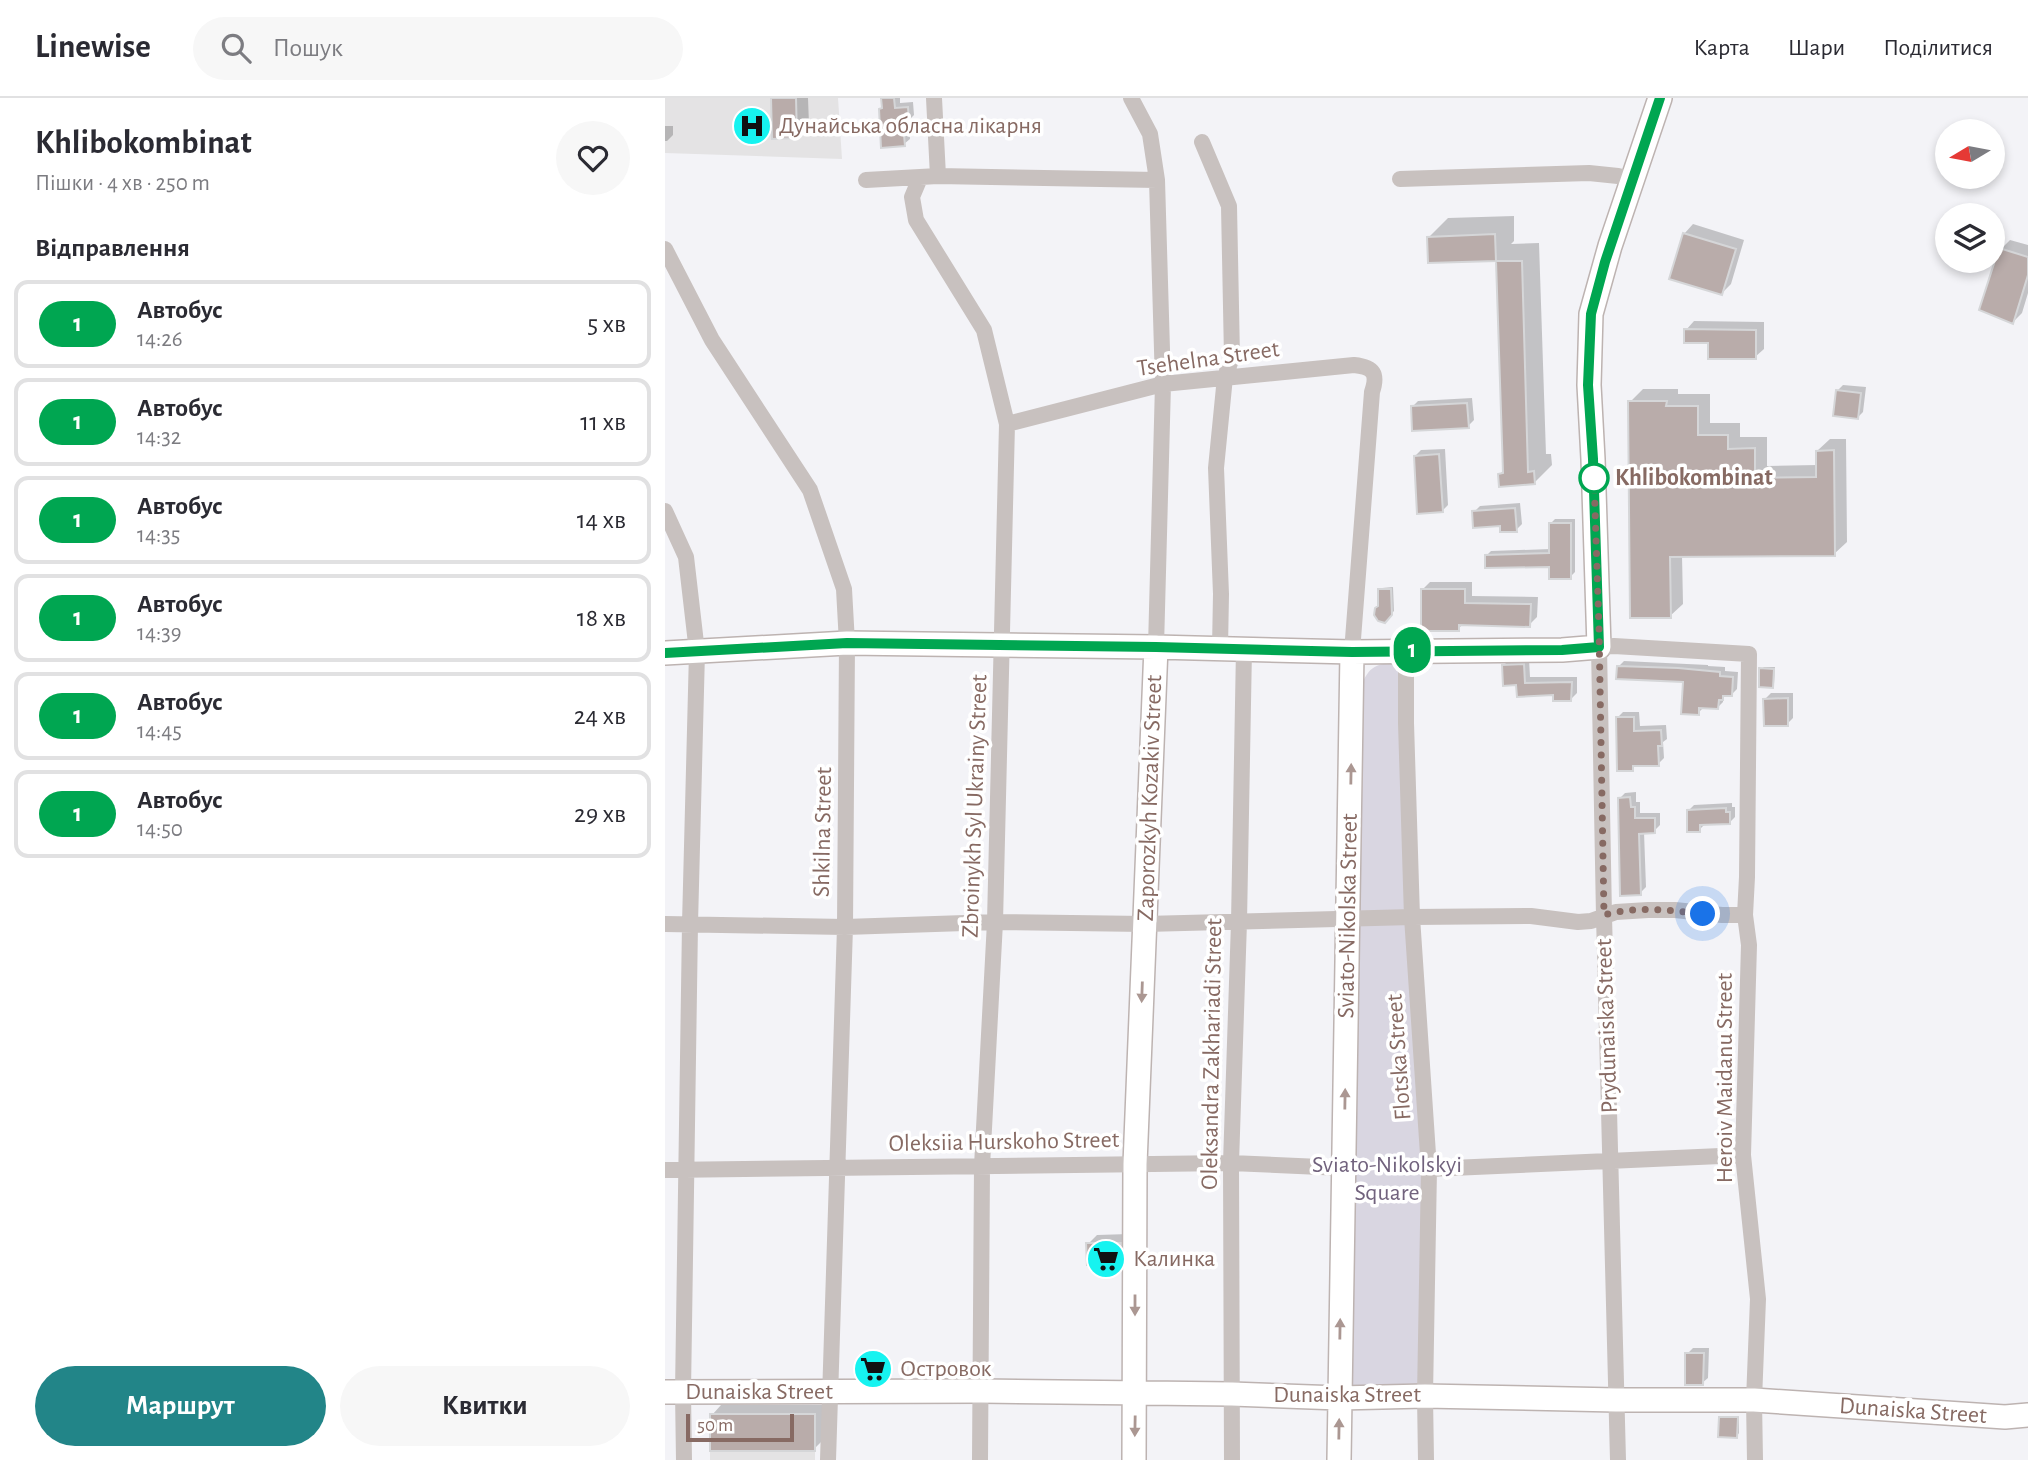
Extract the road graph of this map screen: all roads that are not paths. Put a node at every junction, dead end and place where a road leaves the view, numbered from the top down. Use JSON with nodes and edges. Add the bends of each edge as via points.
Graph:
{"nodes":[{"id":1,"x":934,"y":98,"type":"edge"},
{"id":2,"x":1131,"y":98,"type":"edge"},
{"id":3,"x":1660,"y":98,"type":"edge"},
{"id":4,"x":1202,"y":142,"type":"dead end"},
{"id":5,"x":938,"y":176,"type":"junction"},
{"id":6,"x":920,"y":178,"type":"junction"},
{"id":7,"x":1400,"y":179,"type":"dead end"},
{"id":8,"x":866,"y":180,"type":"dead end"},
{"id":9,"x":1157,"y":180,"type":"junction"},
{"id":10,"x":1633,"y":180,"type":"junction"},
{"id":11,"x":665,"y":250,"type":"edge"},
{"id":12,"x":1373,"y":372,"type":"joint"},
{"id":13,"x":1225,"y":377,"type":"junction"},
{"id":14,"x":1163,"y":384,"type":"junction"},
{"id":15,"x":1007,"y":424,"type":"junction"},
{"id":16,"x":665,"y":511,"type":"edge"},
{"id":17,"x":847,"y":643,"type":"junction"},
{"id":18,"x":1002,"y":646,"type":"junction"},
{"id":19,"x":1156,"y":647,"type":"junction"},
{"id":20,"x":1599,"y":647,"type":"junction"},
{"id":21,"x":1220,"y":648,"type":"junction"},
{"id":22,"x":1244,"y":649,"type":"junction"},
{"id":23,"x":1406,"y":650,"type":"junction"},
{"id":24,"x":697,"y":652,"type":"junction"},
{"id":25,"x":1352,"y":652,"type":"junction"},
{"id":26,"x":665,"y":653,"type":"edge"},
{"id":27,"x":1604,"y":915,"type":"junction"},
{"id":28,"x":1745,"y":915,"type":"junction"},
{"id":29,"x":1412,"y":917,"type":"junction"},
{"id":30,"x":1349,"y":919,"type":"junction"},
{"id":31,"x":995,"y":922,"type":"junction"},
{"id":32,"x":1239,"y":922,"type":"junction"},
{"id":33,"x":665,"y":924,"type":"edge"},
{"id":34,"x":690,"y":924,"type":"junction"},
{"id":35,"x":1145,"y":924,"type":"junction"},
{"id":36,"x":845,"y":927,"type":"junction"},
{"id":37,"x":1743,"y":1155,"type":"junction"},
{"id":38,"x":1611,"y":1160,"type":"junction"},
{"id":39,"x":1231,"y":1163,"type":"junction"},
{"id":40,"x":1135,"y":1164,"type":"junction"},
{"id":41,"x":838,"y":1166,"type":"junction"},
{"id":42,"x":982,"y":1166,"type":"junction"},
{"id":43,"x":1343,"y":1168,"type":"junction"},
{"id":44,"x":1429,"y":1169,"type":"junction"},
{"id":45,"x":665,"y":1170,"type":"edge"},
{"id":46,"x":687,"y":1170,"type":"junction"},
{"id":47,"x":830,"y":1391,"type":"junction"},
{"id":48,"x":981,"y":1391,"type":"junction"},
{"id":49,"x":674,"y":1392,"type":"edge"},
{"id":50,"x":1136,"y":1393,"type":"junction"},
{"id":51,"x":1232,"y":1394,"type":"junction"},
{"id":52,"x":1425,"y":1396,"type":"junction"},
{"id":53,"x":1339,"y":1398,"type":"junction"},
{"id":54,"x":1616,"y":1400,"type":"junction"},
{"id":55,"x":1754,"y":1400,"type":"junction"},
{"id":56,"x":2028,"y":1415,"type":"edge"},
{"id":57,"x":684,"y":1460,"type":"edge"},
{"id":58,"x":828,"y":1460,"type":"edge"},
{"id":59,"x":980,"y":1460,"type":"edge"},
{"id":60,"x":1134,"y":1460,"type":"edge"},
{"id":61,"x":1232,"y":1460,"type":"edge"},
{"id":62,"x":1339,"y":1460,"type":"edge"},
{"id":63,"x":1426,"y":1460,"type":"edge"},
{"id":64,"x":1618,"y":1460,"type":"edge"},
{"id":65,"x":1755,"y":1460,"type":"edge"}],
"edges":[{"from":1,"to":5,"type":"street"},
{"from":2,"to":9,"type":"street","name":"Zaporozkyh Kozakiv Street","via":[[1150,134]]},
{"from":3,"to":10,"type":"main road","name":"Prydunaiska Street"},
{"from":4,"to":13,"type":"street","via":[[1229,206],[1232,357]]},
{"from":5,"to":6,"type":"street"},
{"from":5,"to":9,"type":"street"},
{"from":6,"to":8,"type":"street"},
{"from":6,"to":15,"type":"street","name":"Zbroinykh Syl Ukrainy Street","via":[[912,197],[916,220],[984,330]]},
{"from":7,"to":10,"type":"street","via":[[1589,173]]},
{"from":9,"to":14,"type":"street","name":"Zaporozkyh Kozakiv Street"},
{"from":10,"to":20,"type":"main road","name":"Prydunaiska Street","via":[[1591,314],[1588,385]]},
{"from":11,"to":17,"type":"street","name":"Shkilna Street","via":[[712,340],[810,490],[844,589]]},
{"from":12,"to":13,"type":"street","name":"Tsehelna Street","via":[[1367,366],[1354,365]]},
{"from":12,"to":25,"type":"street","name":"Sviato-Nikolska Street"},
{"from":13,"to":14,"type":"street","name":"Tsehelna Street"},
{"from":13,"to":21,"type":"street","via":[[1216,468]]},
{"from":14,"to":15,"type":"street","name":"Tsehelna Street"},
{"from":14,"to":19,"type":"street","name":"Zaporozkyh Kozakiv Street"},
{"from":15,"to":18,"type":"street","name":"Zbroinykh Syl Ukrainy Street"},
{"from":16,"to":24,"type":"street","via":[[686,557]]},
{"from":17,"to":18,"type":"main road"},
{"from":17,"to":24,"type":"main road"},
{"from":17,"to":36,"type":"street","name":"Shkilna Street"},
{"from":18,"to":19,"type":"main road"},
{"from":18,"to":31,"type":"street","name":"Zbroinykh Syl Ukrainy Street"},
{"from":19,"to":21,"type":"main road"},
{"from":19,"to":35,"type":"main road","name":"Zaporozkyh Kozakiv Street"},
{"from":20,"to":23,"type":"main road"},
{"from":20,"to":27,"type":"street","name":"Prydunaiska Street"},
{"from":20,"to":28,"type":"street","name":"Heroiv Maidanu Street","via":[[1749,654]]},
{"from":21,"to":22,"type":"main road"},
{"from":22,"to":25,"type":"main road"},
{"from":22,"to":32,"type":"street","name":"Oleksandra Zakhariadi Street"},
{"from":23,"to":25,"type":"main road"},
{"from":23,"to":29,"type":"street","name":"Flotska Street"},
{"from":24,"to":26,"type":"main road"},
{"from":24,"to":34,"type":"street"},
{"from":30,"to":25,"type":"main road","name":"Sviato-Nikolska Street","one_way":true},
{"from":27,"to":28,"type":"street","via":[[1648,910]]},
{"from":27,"to":29,"type":"street","via":[[1578,922],[1541,916]]},
{"from":27,"to":38,"type":"street","name":"Prydunaiska Street"},
{"from":28,"to":37,"type":"street","name":"Heroiv Maidanu Street","via":[[1749,945]]},
{"from":29,"to":30,"type":"street"},
{"from":29,"to":44,"type":"street","name":"Flotska Street"},
{"from":30,"to":32,"type":"street"},
{"from":43,"to":30,"type":"main road","name":"Sviato-Nikolska Street","one_way":true},
{"from":31,"to":35,"type":"street"},
{"from":31,"to":36,"type":"street"},
{"from":31,"to":42,"type":"street","name":"Zbroinykh Syl Ukrainy Street"},
{"from":32,"to":35,"type":"street"},
{"from":32,"to":39,"type":"street","name":"Oleksandra Zakhariadi Street"},
{"from":33,"to":34,"type":"street"},
{"from":34,"to":36,"type":"street"},
{"from":34,"to":46,"type":"street"},
{"from":35,"to":40,"type":"main road","name":"Zaporozkyh Kozakiv Street","one_way":true},
{"from":36,"to":41,"type":"street","name":"Shkilna Street"},
{"from":37,"to":38,"type":"street"},
{"from":37,"to":55,"type":"street","name":"Heroiv Maidanu Street","via":[[1758,1299]]},
{"from":38,"to":44,"type":"street"},
{"from":38,"to":54,"type":"street","name":"Prydunaiska Street"},
{"from":39,"to":40,"type":"street","name":"Oleksiia Hurskoho Street"},
{"from":39,"to":43,"type":"street","name":"Oleksiia Hurskoho Street"},
{"from":39,"to":51,"type":"street","name":"Oleksandra Zakhariadi Street"},
{"from":40,"to":42,"type":"street","name":"Oleksiia Hurskoho Street"},
{"from":40,"to":50,"type":"main road","name":"Zaporozkyh Kozakiv Street","one_way":true},
{"from":41,"to":42,"type":"street","name":"Oleksiia Hurskoho Street"},
{"from":41,"to":46,"type":"street","name":"Oleksiia Hurskoho Street"},
{"from":41,"to":47,"type":"street","name":"Shkilna Street"},
{"from":42,"to":48,"type":"street","name":"Zbroinykh Syl Ukrainy Street"},
{"from":53,"to":43,"type":"main road","name":"Sviato-Nikolska Street","one_way":true},
{"from":44,"to":52,"type":"street","name":"Flotska Street"},
{"from":45,"to":46,"type":"street","name":"Oleksiia Hurskoho Street"},
{"from":46,"to":49,"type":"street"},
{"from":47,"to":48,"type":"main road","name":"Dunaiska Street"},
{"from":47,"to":49,"type":"main road","name":"Dunaiska Street"},
{"from":47,"to":58,"type":"street","name":"Shkilna Street"},
{"from":48,"to":50,"type":"main road","name":"Dunaiska Street"},
{"from":48,"to":59,"type":"street","name":"Zbroinykh Syl Ukrainy Street"},
{"from":49,"to":57,"type":"street"},
{"from":50,"to":51,"type":"main road","name":"Dunaiska Street"},
{"from":50,"to":60,"type":"main road","name":"Zaporozkyh Kozakiv Street","one_way":true},
{"from":51,"to":53,"type":"main road","name":"Dunaiska Street"},
{"from":51,"to":61,"type":"street","name":"Oleksandra Zakhariadi Street"},
{"from":52,"to":53,"type":"main road","name":"Dunaiska Street"},
{"from":52,"to":54,"type":"main road","name":"Dunaiska Street"},
{"from":52,"to":63,"type":"street","name":"Flotska Street"},
{"from":62,"to":53,"type":"main road","name":"Sviato-Nikolska Street","one_way":true},
{"from":54,"to":55,"type":"main road","name":"Dunaiska Street"},
{"from":54,"to":64,"type":"street","name":"Prydunaiska Street"},
{"from":55,"to":56,"type":"main road","name":"Dunaiska Street"},
{"from":55,"to":65,"type":"street","name":"Heroiv Maidanu Street"}]}
